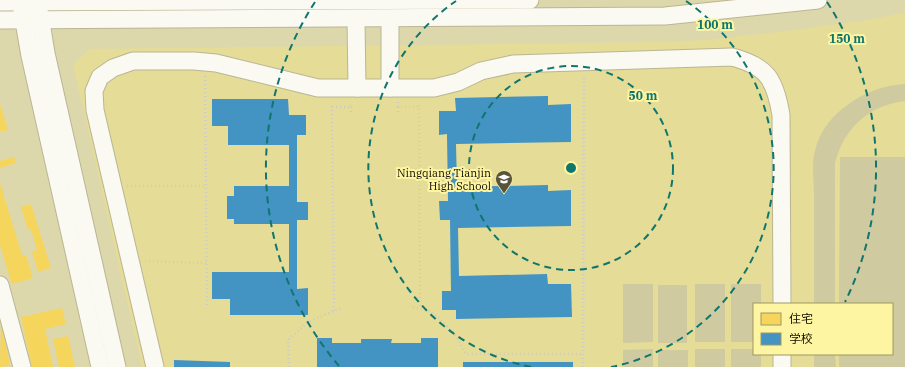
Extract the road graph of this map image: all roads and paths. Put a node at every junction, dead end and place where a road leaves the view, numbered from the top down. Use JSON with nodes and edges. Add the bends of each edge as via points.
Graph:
{"nodes":[{"id":1,"x":395,"y":0,"type":"edge"},
{"id":2,"x":530,"y":0,"type":"edge"},
{"id":3,"x":818,"y":0,"type":"edge"},
{"id":4,"x":0,"y":2,"type":"edge"},
{"id":5,"x":29,"y":2,"type":"junction"},
{"id":6,"x":356,"y":19,"type":"junction"},
{"id":7,"x":390,"y":19,"type":"junction"},
{"id":8,"x":0,"y":20,"type":"edge"},
{"id":9,"x":32,"y":20,"type":"junction"},
{"id":10,"x":584,"y":61,"type":"junction"},
{"id":11,"x":205,"y":62,"type":"junction"},
{"id":12,"x":418,"y":88,"type":"junction"},
{"id":13,"x":354,"y":92,"type":"junction"},
{"id":14,"x":394,"y":92,"type":"junction"},
{"id":15,"x":351,"y":107,"type":"junction"},
{"id":16,"x":398,"y":107,"type":"junction"},
{"id":17,"x":418,"y":107,"type":"junction"},
{"id":18,"x":351,"y":113,"type":"dead end"},
{"id":19,"x":398,"y":113,"type":"dead end"},
{"id":20,"x":113,"y":186,"type":"junction"},
{"id":21,"x":206,"y":186,"type":"junction"},
{"id":22,"x":130,"y":261,"type":"junction"},
{"id":23,"x":206,"y":263,"type":"junction"},
{"id":24,"x":0,"y":285,"type":"edge"},
{"id":25,"x":782,"y":303,"type":"edge"},
{"id":26,"x":207,"y":305,"type":"dead end"},
{"id":27,"x":344,"y":307,"type":"dead end"},
{"id":28,"x":413,"y":307,"type":"dead end"},
{"id":29,"x":420,"y":309,"type":"junction"},
{"id":30,"x":334,"y":311,"type":"junction"},
{"id":31,"x":583,"y":354,"type":"junction"},
{"id":32,"x":782,"y":355,"type":"edge"},
{"id":33,"x":22,"y":367,"type":"edge"},
{"id":34,"x":100,"y":367,"type":"edge"},
{"id":35,"x":116,"y":367,"type":"edge"},
{"id":36,"x":154,"y":367,"type":"edge"},
{"id":37,"x":289,"y":367,"type":"edge"},
{"id":38,"x":583,"y":367,"type":"edge"},
{"id":39,"x":782,"y":367,"type":"edge"}],
"edges":[{"from":1,"to":2,"type":"street"},
{"from":1,"to":5,"type":"street"},
{"from":3,"to":7,"type":"street","via":[[665,16]]},
{"from":4,"to":5,"type":"street"},
{"from":5,"to":9,"type":"street"},
{"from":6,"to":7,"type":"street"},
{"from":6,"to":9,"type":"street"},
{"from":6,"to":13,"type":"street"},
{"from":7,"to":14,"type":"street"},
{"from":8,"to":9,"type":"street"},
{"from":9,"to":34,"type":"street","via":[[30,56]]},
{"from":9,"to":35,"type":"street","via":[[46,53]]},
{"from":10,"to":12,"type":"street","via":[[513,64],[481,71],[458,82],[434,88]]},
{"from":10,"to":25,"type":"street","via":[[732,57],[752,62],[766,73],[778,92],[782,115]]},
{"from":10,"to":31,"type":"path"},
{"from":11,"to":13,"type":"street","via":[[318,88]]},
{"from":11,"to":20,"type":"street","via":[[133,61],[113,68],[100,77],[94,91],[95,110]]},
{"from":11,"to":21,"type":"path"},
{"from":12,"to":14,"type":"street"},
{"from":12,"to":17,"type":"path"},
{"from":13,"to":14,"type":"street"},
{"from":13,"to":15,"type":"path"},
{"from":14,"to":16,"type":"path"},
{"from":15,"to":18,"type":"path"},
{"from":15,"to":30,"type":"path","via":[[332,107]]},
{"from":16,"to":17,"type":"path"},
{"from":16,"to":19,"type":"path"},
{"from":17,"to":29,"type":"path"},
{"from":20,"to":21,"type":"path"},
{"from":20,"to":22,"type":"street"},
{"from":21,"to":23,"type":"path"},
{"from":22,"to":23,"type":"path"},
{"from":22,"to":36,"type":"street"},
{"from":23,"to":26,"type":"path"},
{"from":24,"to":33,"type":"street"},
{"from":27,"to":30,"type":"path"},
{"from":28,"to":29,"type":"path"},
{"from":29,"to":31,"type":"path","via":[[432,312],[454,333],[466,354]]},
{"from":30,"to":37,"type":"path","via":[[308,322],[288,340]]},
{"from":31,"to":38,"type":"path"},
{"from":32,"to":39,"type":"street"}]}
